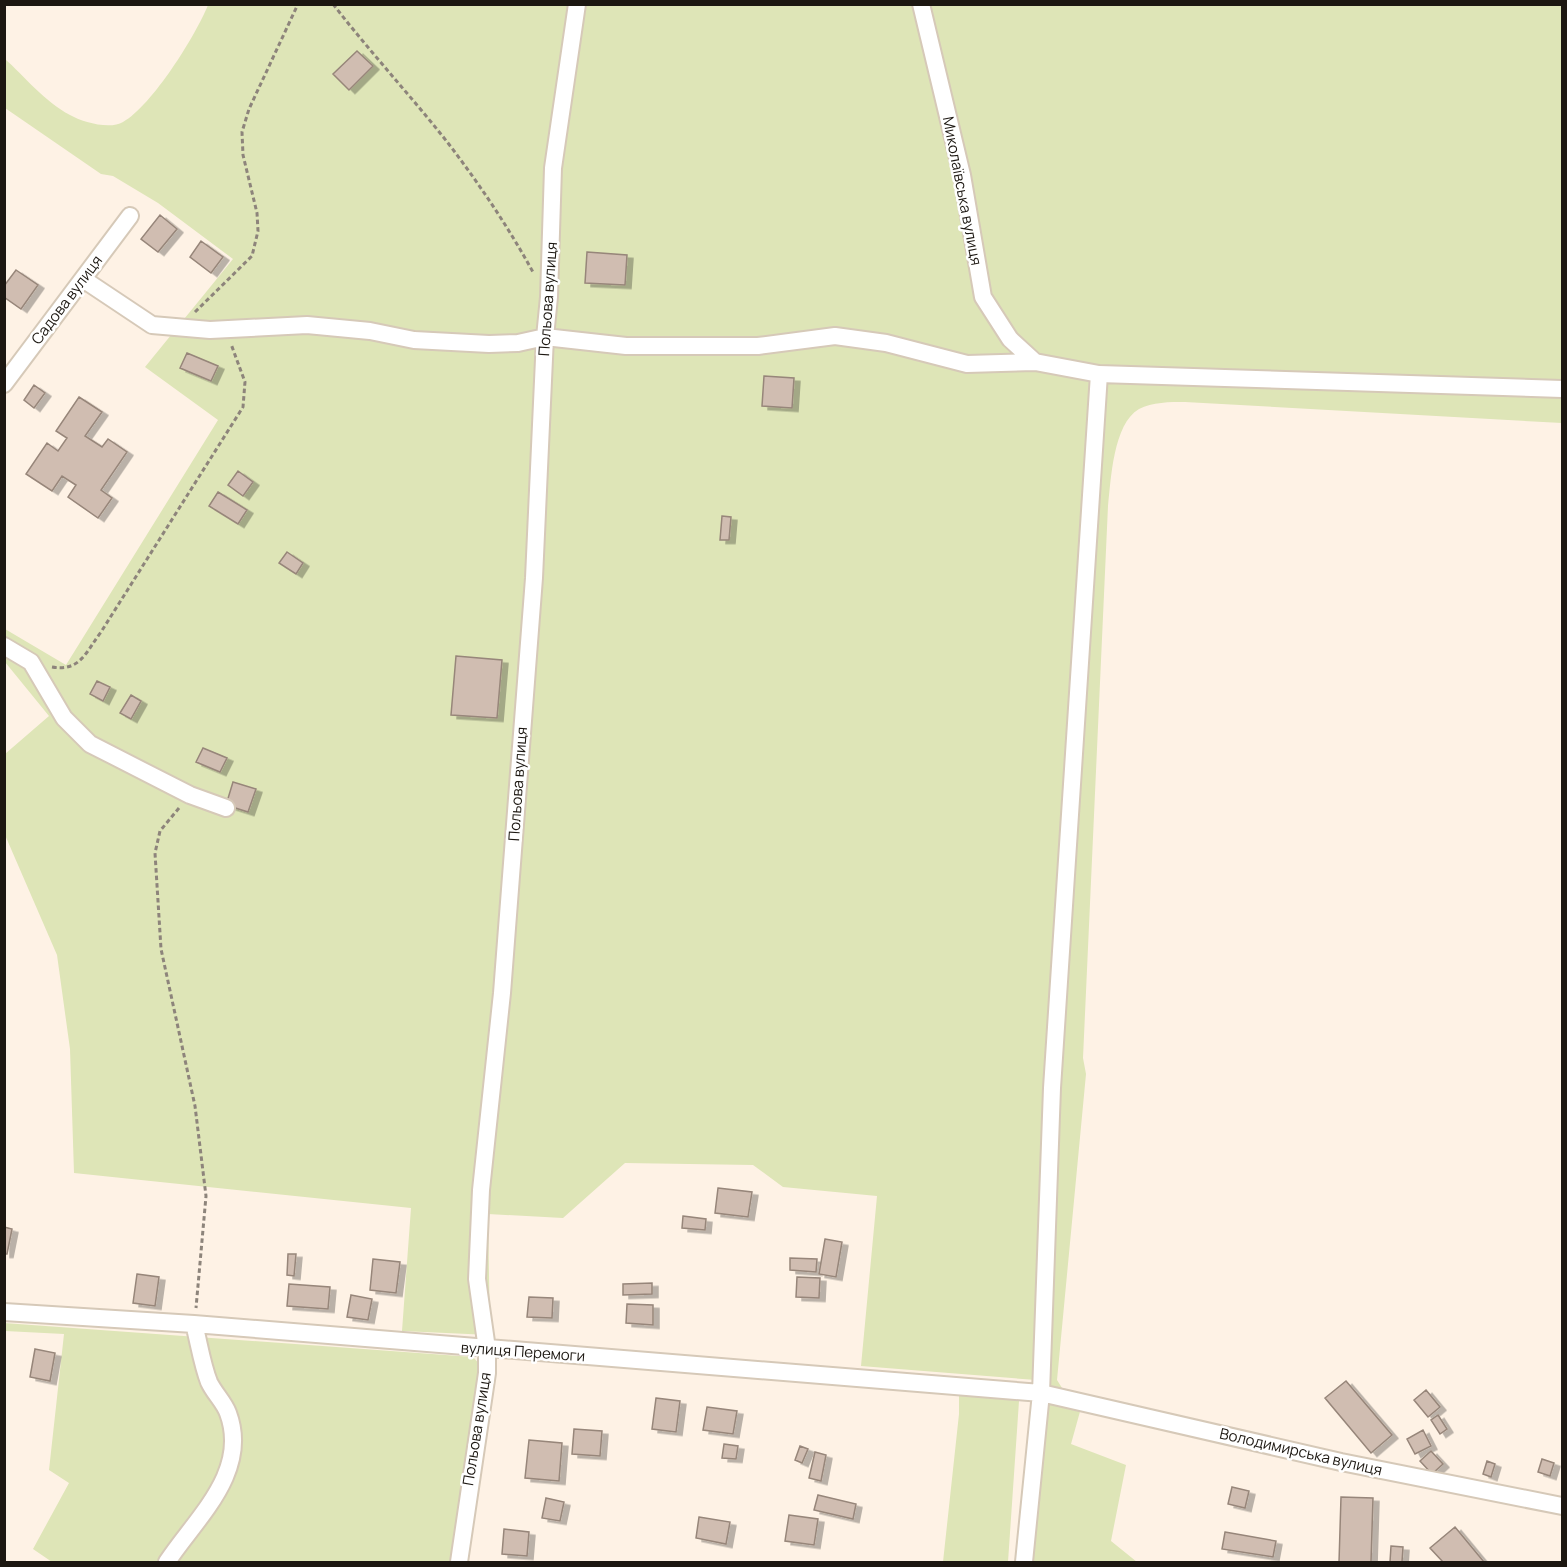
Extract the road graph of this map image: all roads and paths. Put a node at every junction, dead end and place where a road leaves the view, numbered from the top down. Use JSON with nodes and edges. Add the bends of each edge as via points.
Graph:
{"nodes":[{"id":1,"x":298,"y":4,"type":"edge"},
{"id":2,"x":333,"y":4,"type":"edge"},
{"id":3,"x":577,"y":4,"type":"edge"},
{"id":4,"x":921,"y":4,"type":"edge"},
{"id":5,"x":130,"y":216,"type":"dead end"},
{"id":6,"x":83,"y":279,"type":"junction"},
{"id":7,"x":549,"y":297,"type":"junction"},
{"id":8,"x":182,"y":327,"type":"junction"},
{"id":9,"x":210,"y":330,"type":"junction"},
{"id":10,"x":545,"y":337,"type":"junction"},
{"id":11,"x":1035,"y":362,"type":"junction"},
{"id":12,"x":1099,"y":374,"type":"junction"},
{"id":13,"x":4,"y":384,"type":"edge"},
{"id":14,"x":1563,"y":389,"type":"edge"},
{"id":15,"x":4,"y":646,"type":"edge"},
{"id":16,"x":31,"y":662,"type":"junction"},
{"id":17,"x":190,"y":795,"type":"junction"},
{"id":18,"x":226,"y":808,"type":"dead end"},
{"id":19,"x":4,"y":1312,"type":"edge"},
{"id":20,"x":194,"y":1324,"type":"junction"},
{"id":21,"x":488,"y":1349,"type":"junction"},
{"id":22,"x":1041,"y":1393,"type":"junction"},
{"id":23,"x":1563,"y":1506,"type":"edge"},
{"id":24,"x":167,"y":1563,"type":"edge"},
{"id":25,"x":459,"y":1563,"type":"edge"},
{"id":26,"x":1024,"y":1563,"type":"edge"}],
"edges":[{"from":1,"to":8,"type":"path","via":[[242,132],[243,155],[257,213],[258,231],[252,256]]},
{"from":2,"to":7,"type":"path","via":[[447,142],[489,199]]},
{"from":3,"to":7,"type":"street","name":"Польова вулиця","via":[[553,168]]},
{"from":4,"to":11,"type":"street","name":"Миколаївська вулиця","via":[[962,175],[983,297],[1010,339]]},
{"from":5,"to":6,"type":"street","name":"Садова вулиця"},
{"from":6,"to":8,"type":"street","via":[[152,325]]},
{"from":6,"to":13,"type":"street","name":"Садова вулиця"},
{"from":7,"to":10,"type":"street","name":"Польова вулиця"},
{"from":8,"to":9,"type":"street"},
{"from":9,"to":10,"type":"street","via":[[307,325],[414,340],[489,344]]},
{"from":9,"to":16,"type":"path","via":[[226,339],[242,368],[243,407],[148,562],[74,667],[65,670]]},
{"from":10,"to":11,"type":"street","via":[[626,346],[758,346],[835,336],[886,343],[967,364]]},
{"from":10,"to":21,"type":"street","name":"Польова вулиця","via":[[534,578],[502,993],[481,1190],[477,1279]]},
{"from":11,"to":12,"type":"street"},
{"from":12,"to":14,"type":"street"},
{"from":12,"to":22,"type":"street","via":[[1053,1077]]},
{"from":15,"to":16,"type":"street"},
{"from":16,"to":17,"type":"street","via":[[64,718],[90,744]]},
{"from":17,"to":18,"type":"street"},
{"from":17,"to":20,"type":"path","via":[[160,831],[155,853],[161,949],[195,1106],[206,1196]]},
{"from":19,"to":20,"type":"street","name":"вулиця Перемоги"},
{"from":20,"to":21,"type":"street","name":"вулиця Перемоги"},
{"from":20,"to":24,"type":"street","via":[[210,1384],[228,1412],[233,1434],[232,1457],[221,1488]]},
{"from":21,"to":22,"type":"street","name":"вулиця Перемоги"},
{"from":21,"to":25,"type":"street","name":"Польова вулиця"},
{"from":22,"to":23,"type":"street","name":"Володимирська вулиця","via":[[1341,1462]]},
{"from":22,"to":26,"type":"street"}]}
